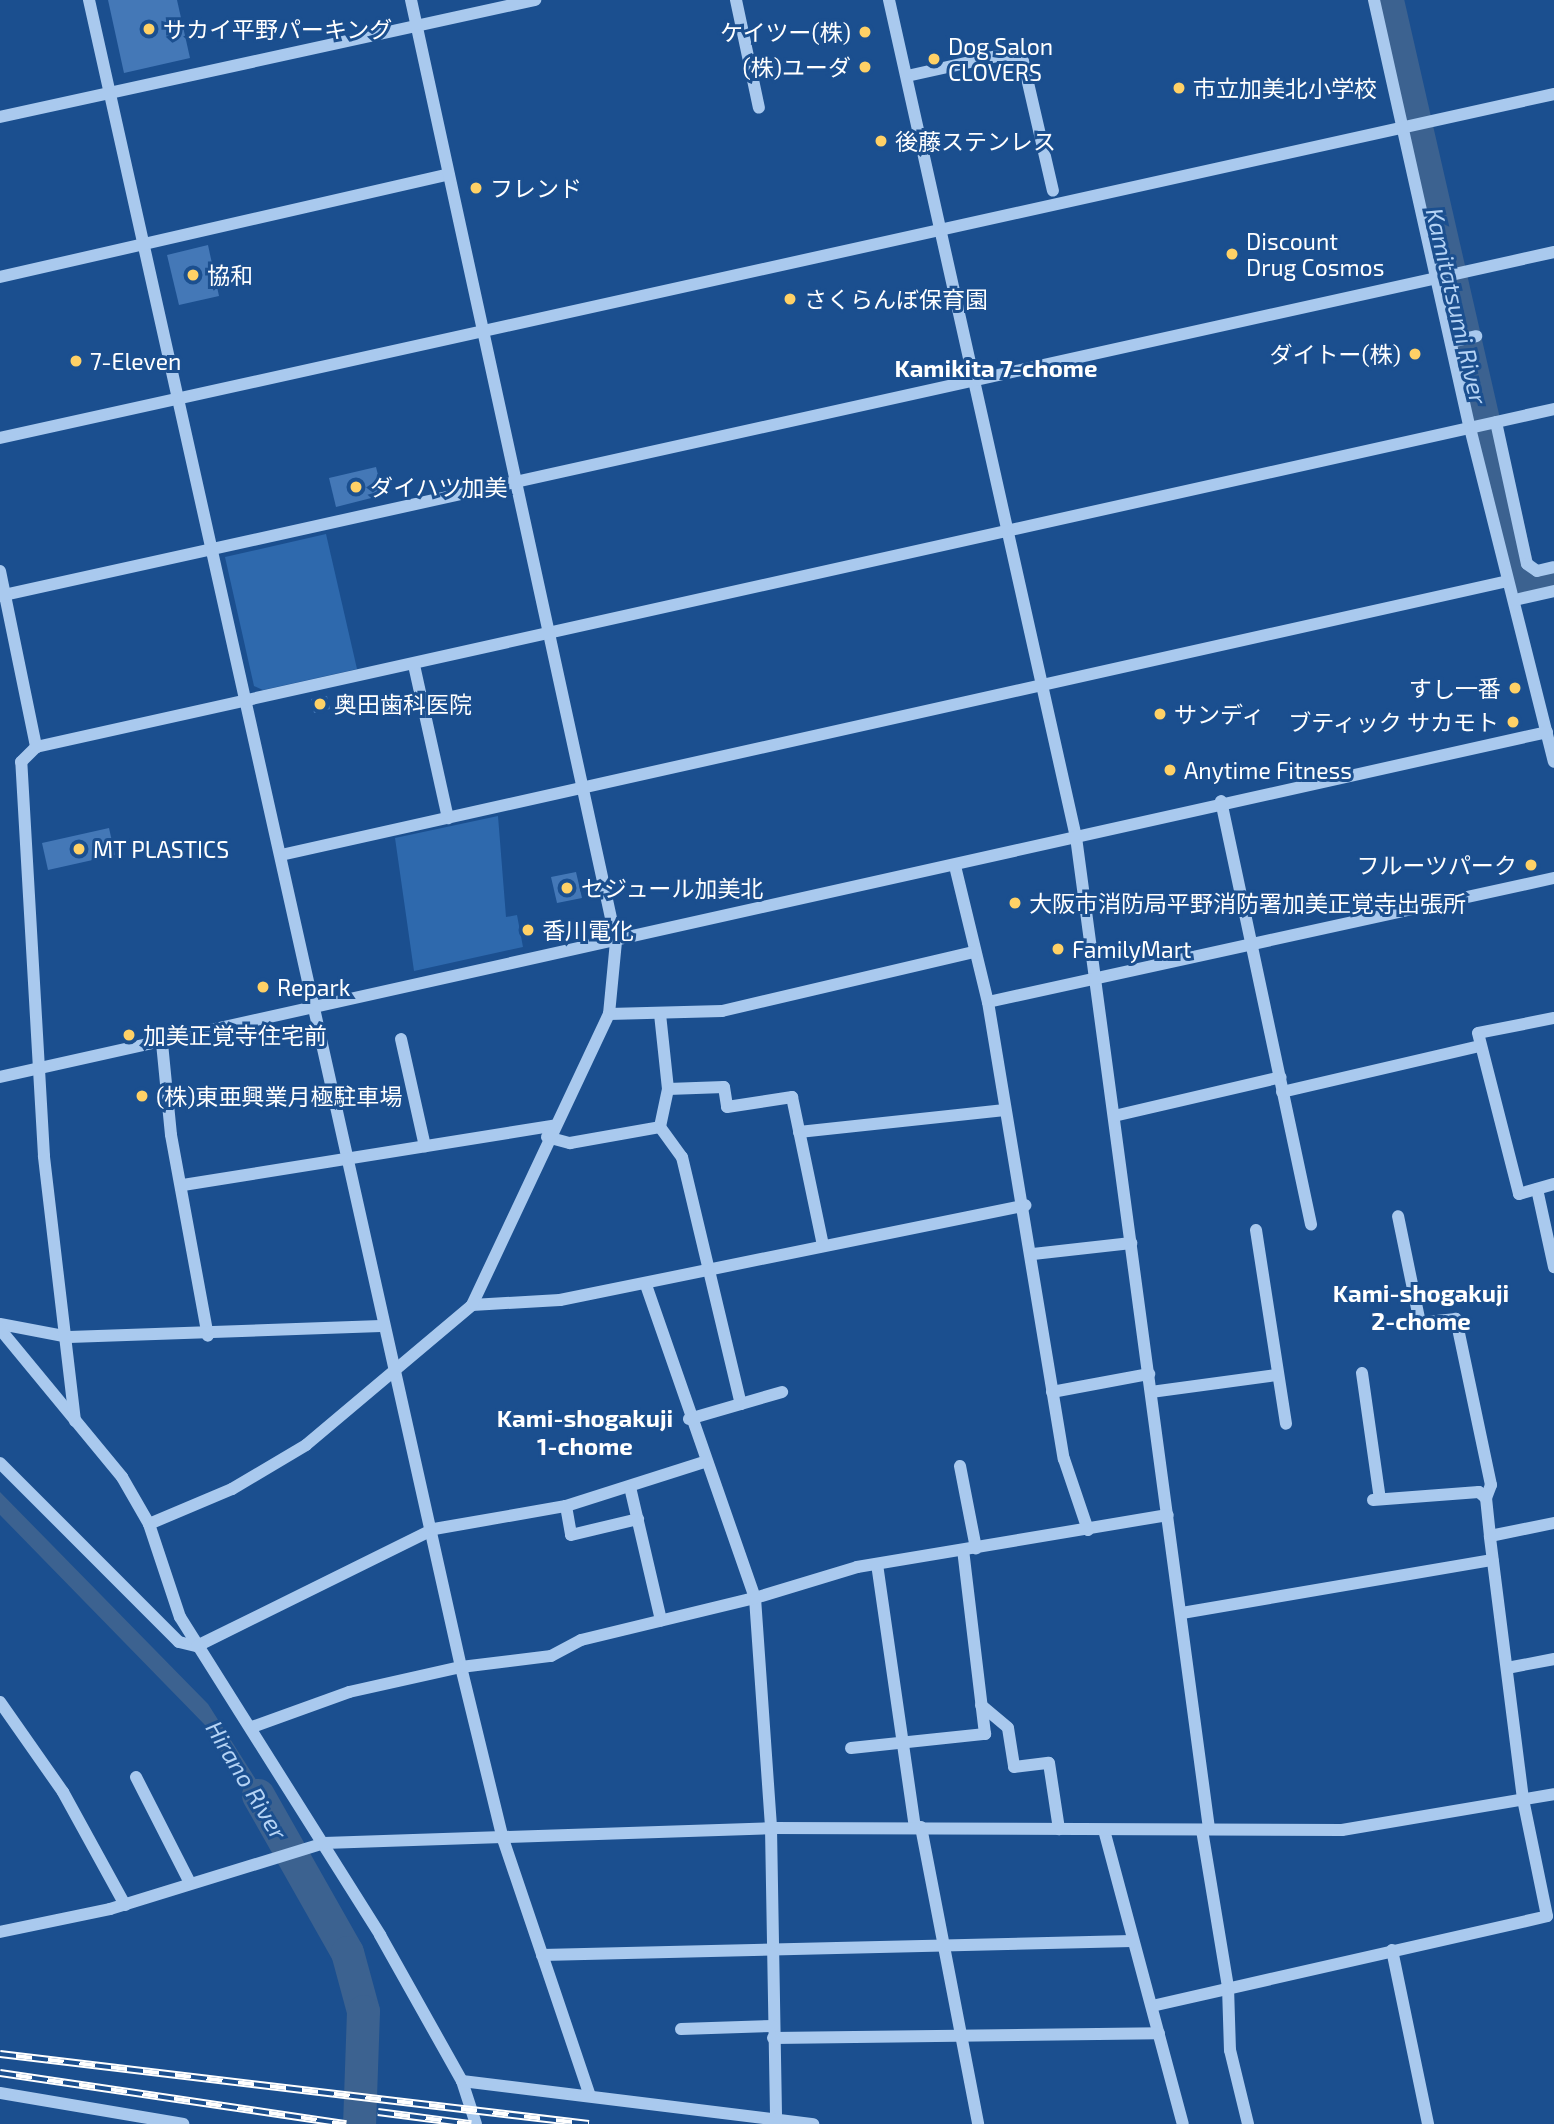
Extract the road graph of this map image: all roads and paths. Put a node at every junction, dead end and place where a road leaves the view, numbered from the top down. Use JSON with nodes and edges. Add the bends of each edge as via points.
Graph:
{"nodes":[{"id":1,"x":89,"y":0,"type":"edge"},
{"id":2,"x":411,"y":0,"type":"edge"},
{"id":3,"x":535,"y":0,"type":"edge"},
{"id":4,"x":736,"y":0,"type":"edge"},
{"id":5,"x":889,"y":0,"type":"edge"},
{"id":6,"x":1374,"y":0,"type":"edge"},
{"id":7,"x":416,"y":25,"type":"junction"},
{"id":8,"x":907,"y":76,"type":"junction"},
{"id":9,"x":108,"y":90,"type":"junction"},
{"id":10,"x":1554,"y":94,"type":"edge"},
{"id":11,"x":759,"y":108,"type":"dead end"},
{"id":12,"x":0,"y":117,"type":"edge"},
{"id":13,"x":1412,"y":126,"type":"junction"},
{"id":14,"x":449,"y":174,"type":"junction"},
{"id":15,"x":1053,"y":191,"type":"dead end"},
{"id":16,"x":939,"y":228,"type":"junction"},
{"id":17,"x":143,"y":245,"type":"junction"},
{"id":18,"x":1554,"y":252,"type":"edge"},
{"id":19,"x":1447,"y":276,"type":"junction"},
{"id":20,"x":0,"y":277,"type":"edge"},
{"id":21,"x":483,"y":332,"type":"junction"},
{"id":22,"x":974,"y":383,"type":"junction"},
{"id":23,"x":178,"y":399,"type":"junction"},
{"id":24,"x":1554,"y":410,"type":"edge"},
{"id":25,"x":1484,"y":425,"type":"junction"},
{"id":26,"x":0,"y":438,"type":"edge"},
{"id":27,"x":515,"y":480,"type":"junction"},
{"id":28,"x":1507,"y":523,"type":"junction"},
{"id":29,"x":1008,"y":533,"type":"junction"},
{"id":30,"x":211,"y":550,"type":"junction"},
{"id":31,"x":1514,"y":556,"type":"junction"},
{"id":32,"x":1554,"y":567,"type":"edge"},
{"id":33,"x":0,"y":570,"type":"edge"},
{"id":34,"x":1508,"y":581,"type":"junction"},
{"id":35,"x":1554,"y":591,"type":"edge"},
{"id":36,"x":3,"y":595,"type":"edge"},
{"id":37,"x":1515,"y":600,"type":"junction"},
{"id":38,"x":551,"y":634,"type":"junction"},
{"id":39,"x":414,"y":665,"type":"junction"},
{"id":40,"x":1041,"y":685,"type":"junction"},
{"id":41,"x":246,"y":703,"type":"junction"},
{"id":42,"x":1547,"y":732,"type":"junction"},
{"id":43,"x":36,"y":747,"type":"junction"},
{"id":44,"x":1553,"y":754,"type":"edge"},
{"id":45,"x":583,"y":787,"type":"junction"},
{"id":46,"x":1222,"y":802,"type":"junction"},
{"id":47,"x":448,"y":818,"type":"junction"},
{"id":48,"x":1076,"y":836,"type":"junction"},
{"id":49,"x":281,"y":855,"type":"junction"},
{"id":50,"x":955,"y":866,"type":"junction"},
{"id":51,"x":1554,"y":878,"type":"edge"},
{"id":52,"x":615,"y":941,"type":"junction"},
{"id":53,"x":1252,"y":943,"type":"junction"},
{"id":54,"x":973,"y":952,"type":"junction"},
{"id":55,"x":1094,"y":975,"type":"junction"},
{"id":56,"x":988,"y":1002,"type":"junction"},
{"id":57,"x":311,"y":1010,"type":"junction"},
{"id":58,"x":609,"y":1014,"type":"junction"},
{"id":59,"x":660,"y":1014,"type":"junction"},
{"id":60,"x":1554,"y":1018,"type":"edge"},
{"id":61,"x":401,"y":1039,"type":"dead end"},
{"id":62,"x":162,"y":1043,"type":"junction"},
{"id":63,"x":1480,"y":1046,"type":"junction"},
{"id":64,"x":41,"y":1071,"type":"junction"},
{"id":65,"x":0,"y":1077,"type":"edge"},
{"id":66,"x":1281,"y":1077,"type":"junction"},
{"id":67,"x":667,"y":1089,"type":"junction"},
{"id":68,"x":1282,"y":1092,"type":"junction"},
{"id":69,"x":1005,"y":1110,"type":"junction"},
{"id":70,"x":1114,"y":1116,"type":"junction"},
{"id":71,"x":660,"y":1127,"type":"junction"},
{"id":72,"x":550,"y":1132,"type":"junction"},
{"id":73,"x":799,"y":1132,"type":"junction"},
{"id":74,"x":425,"y":1146,"type":"junction"},
{"id":75,"x":346,"y":1158,"type":"junction"},
{"id":76,"x":1554,"y":1184,"type":"edge"},
{"id":77,"x":183,"y":1185,"type":"junction"},
{"id":78,"x":1537,"y":1189,"type":"junction"},
{"id":79,"x":1025,"y":1205,"type":"junction"},
{"id":80,"x":1398,"y":1216,"type":"dead end"},
{"id":81,"x":1311,"y":1225,"type":"dead end"},
{"id":82,"x":1256,"y":1230,"type":"dead end"},
{"id":83,"x":1130,"y":1243,"type":"junction"},
{"id":84,"x":823,"y":1245,"type":"junction"},
{"id":85,"x":1033,"y":1254,"type":"junction"},
{"id":86,"x":707,"y":1268,"type":"junction"},
{"id":87,"x":1554,"y":1268,"type":"edge"},
{"id":88,"x":646,"y":1285,"type":"junction"},
{"id":89,"x":472,"y":1305,"type":"junction"},
{"id":90,"x":0,"y":1324,"type":"edge"},
{"id":91,"x":381,"y":1326,"type":"junction"},
{"id":92,"x":0,"y":1329,"type":"edge"},
{"id":93,"x":208,"y":1336,"type":"junction"},
{"id":94,"x":69,"y":1337,"type":"junction"},
{"id":95,"x":394,"y":1371,"type":"junction"},
{"id":96,"x":1362,"y":1373,"type":"dead end"},
{"id":97,"x":1149,"y":1374,"type":"junction"},
{"id":98,"x":1276,"y":1376,"type":"junction"},
{"id":99,"x":782,"y":1392,"type":"dead end"},
{"id":100,"x":1052,"y":1392,"type":"junction"},
{"id":101,"x":1151,"y":1392,"type":"junction"},
{"id":102,"x":741,"y":1404,"type":"junction"},
{"id":103,"x":689,"y":1419,"type":"junction"},
{"id":104,"x":75,"y":1421,"type":"junction"},
{"id":105,"x":1286,"y":1424,"type":"dead end"},
{"id":106,"x":704,"y":1462,"type":"junction"},
{"id":107,"x":0,"y":1463,"type":"edge"},
{"id":108,"x":960,"y":1466,"type":"dead end"},
{"id":109,"x":630,"y":1488,"type":"junction"},
{"id":110,"x":1486,"y":1498,"type":"junction"},
{"id":111,"x":566,"y":1506,"type":"junction"},
{"id":112,"x":1168,"y":1515,"type":"junction"},
{"id":113,"x":638,"y":1519,"type":"junction"},
{"id":114,"x":1554,"y":1523,"type":"edge"},
{"id":115,"x":149,"y":1524,"type":"junction"},
{"id":116,"x":434,"y":1529,"type":"junction"},
{"id":117,"x":1087,"y":1530,"type":"junction"},
{"id":118,"x":1490,"y":1536,"type":"junction"},
{"id":119,"x":970,"y":1549,"type":"junction"},
{"id":120,"x":1493,"y":1560,"type":"junction"},
{"id":121,"x":877,"y":1564,"type":"junction"},
{"id":122,"x":755,"y":1598,"type":"junction"},
{"id":123,"x":1182,"y":1612,"type":"junction"},
{"id":124,"x":661,"y":1620,"type":"junction"},
{"id":125,"x":197,"y":1646,"type":"junction"},
{"id":126,"x":1554,"y":1659,"type":"edge"},
{"id":127,"x":460,"y":1667,"type":"junction"},
{"id":128,"x":1507,"y":1668,"type":"junction"},
{"id":129,"x":0,"y":1702,"type":"edge"},
{"id":130,"x":981,"y":1705,"type":"junction"},
{"id":131,"x":252,"y":1727,"type":"junction"},
{"id":132,"x":903,"y":1742,"type":"junction"},
{"id":133,"x":851,"y":1748,"type":"dead end"},
{"id":134,"x":136,"y":1777,"type":"dead end"},
{"id":135,"x":1554,"y":1794,"type":"edge"},
{"id":136,"x":1523,"y":1799,"type":"junction"},
{"id":137,"x":918,"y":1826,"type":"junction"},
{"id":138,"x":771,"y":1828,"type":"junction"},
{"id":139,"x":1059,"y":1829,"type":"junction"},
{"id":140,"x":1205,"y":1829,"type":"junction"},
{"id":141,"x":1104,"y":1830,"type":"junction"},
{"id":142,"x":503,"y":1839,"type":"junction"},
{"id":143,"x":318,"y":1844,"type":"junction"},
{"id":144,"x":190,"y":1883,"type":"junction"},
{"id":145,"x":125,"y":1905,"type":"junction"},
{"id":146,"x":0,"y":1932,"type":"edge"},
{"id":147,"x":1132,"y":1941,"type":"junction"},
{"id":148,"x":945,"y":1944,"type":"junction"},
{"id":149,"x":772,"y":1946,"type":"junction"},
{"id":150,"x":1392,"y":1950,"type":"junction"},
{"id":151,"x":542,"y":1955,"type":"junction"},
{"id":152,"x":1228,"y":1987,"type":"junction"},
{"id":153,"x":1152,"y":2006,"type":"junction"},
{"id":154,"x":681,"y":2029,"type":"dead end"},
{"id":155,"x":773,"y":2032,"type":"junction"},
{"id":156,"x":1159,"y":2033,"type":"junction"},
{"id":157,"x":964,"y":2035,"type":"junction"},
{"id":158,"x":462,"y":2081,"type":"junction"},
{"id":159,"x":0,"y":2093,"type":"edge"},
{"id":160,"x":589,"y":2093,"type":"junction"},
{"id":161,"x":776,"y":2119,"type":"junction"},
{"id":162,"x":183,"y":2124,"type":"edge"},
{"id":163,"x":476,"y":2124,"type":"edge"},
{"id":164,"x":813,"y":2124,"type":"edge"},
{"id":165,"x":978,"y":2124,"type":"edge"},
{"id":166,"x":1183,"y":2124,"type":"edge"},
{"id":167,"x":1248,"y":2124,"type":"edge"},
{"id":168,"x":1428,"y":2124,"type":"edge"}],
"edges":[{"from":1,"to":9,"type":"street"},
{"from":2,"to":7,"type":"street"},
{"from":3,"to":7,"type":"street"},
{"from":4,"to":11,"type":"street"},
{"from":5,"to":8,"type":"street"},
{"from":6,"to":13,"type":"street"},
{"from":7,"to":9,"type":"street"},
{"from":7,"to":14,"type":"street"},
{"from":8,"to":15,"type":"street","via":[[1006,54],[1023,61]]},
{"from":8,"to":16,"type":"street"},
{"from":9,"to":12,"type":"street"},
{"from":9,"to":17,"type":"street"},
{"from":10,"to":13,"type":"street"},
{"from":13,"to":16,"type":"street"},
{"from":13,"to":19,"type":"street"},
{"from":14,"to":17,"type":"street"},
{"from":14,"to":21,"type":"street"},
{"from":16,"to":21,"type":"street"},
{"from":16,"to":22,"type":"street"},
{"from":17,"to":20,"type":"street"},
{"from":17,"to":23,"type":"street"},
{"from":18,"to":19,"type":"street"},
{"from":19,"to":22,"type":"street"},
{"from":19,"to":25,"type":"street"},
{"from":21,"to":23,"type":"street"},
{"from":21,"to":27,"type":"street"},
{"from":22,"to":27,"type":"street"},
{"from":22,"to":29,"type":"street"},
{"from":23,"to":26,"type":"street"},
{"from":23,"to":30,"type":"street"},
{"from":24,"to":25,"type":"street"},
{"from":25,"to":28,"type":"street"},
{"from":25,"to":28,"type":"street"},
{"from":25,"to":29,"type":"street"},
{"from":27,"to":30,"type":"street"},
{"from":27,"to":38,"type":"street"},
{"from":28,"to":31,"type":"street"},
{"from":28,"to":31,"type":"street"},
{"from":29,"to":38,"type":"street"},
{"from":29,"to":40,"type":"street"},
{"from":30,"to":36,"type":"street"},
{"from":30,"to":41,"type":"street"},
{"from":31,"to":32,"type":"street","via":[[1537,571]]},
{"from":31,"to":34,"type":"street"},
{"from":33,"to":36,"type":"street"},
{"from":34,"to":37,"type":"street"},
{"from":34,"to":40,"type":"street"},
{"from":35,"to":37,"type":"street"},
{"from":36,"to":43,"type":"street"},
{"from":37,"to":42,"type":"street"},
{"from":38,"to":39,"type":"street"},
{"from":38,"to":45,"type":"street"},
{"from":39,"to":41,"type":"street"},
{"from":39,"to":47,"type":"street"},
{"from":40,"to":45,"type":"street"},
{"from":40,"to":48,"type":"street"},
{"from":41,"to":43,"type":"street"},
{"from":41,"to":49,"type":"street"},
{"from":42,"to":44,"type":"street"},
{"from":42,"to":46,"type":"street"},
{"from":43,"to":64,"type":"street","via":[[21,762]]},
{"from":45,"to":47,"type":"street"},
{"from":45,"to":52,"type":"street"},
{"from":46,"to":48,"type":"street"},
{"from":46,"to":53,"type":"street"},
{"from":47,"to":49,"type":"street"},
{"from":48,"to":50,"type":"street"},
{"from":48,"to":55,"type":"street"},
{"from":49,"to":57,"type":"street"},
{"from":50,"to":52,"type":"street"},
{"from":50,"to":54,"type":"street"},
{"from":51,"to":53,"type":"street"},
{"from":52,"to":57,"type":"street"},
{"from":52,"to":58,"type":"street"},
{"from":53,"to":55,"type":"street"},
{"from":53,"to":66,"type":"street"},
{"from":54,"to":56,"type":"street"},
{"from":54,"to":59,"type":"street","via":[[722,1011]]},
{"from":55,"to":56,"type":"street"},
{"from":55,"to":70,"type":"street"},
{"from":56,"to":69,"type":"street"},
{"from":57,"to":62,"type":"street"},
{"from":57,"to":75,"type":"street"},
{"from":58,"to":59,"type":"street"},
{"from":58,"to":72,"type":"street"},
{"from":59,"to":67,"type":"street"},
{"from":60,"to":63,"type":"street","via":[[1478,1033]]},
{"from":61,"to":74,"type":"street"},
{"from":62,"to":64,"type":"street"},
{"from":62,"to":77,"type":"street","via":[[171,1135]]},
{"from":63,"to":68,"type":"street"},
{"from":63,"to":78,"type":"street","via":[[1519,1194]]},
{"from":64,"to":65,"type":"street"},
{"from":64,"to":94,"type":"street","via":[[51,1238]]},
{"from":66,"to":68,"type":"street"},
{"from":66,"to":70,"type":"street"},
{"from":67,"to":71,"type":"street"},
{"from":67,"to":73,"type":"street","via":[[724,1087],[727,1107],[792,1097]]},
{"from":68,"to":81,"type":"street"},
{"from":69,"to":73,"type":"street"},
{"from":69,"to":79,"type":"street"},
{"from":70,"to":83,"type":"street"},
{"from":71,"to":72,"type":"street","via":[[570,1143]]},
{"from":71,"to":86,"type":"street","via":[[682,1157]]},
{"from":72,"to":74,"type":"street"},
{"from":72,"to":89,"type":"street"},
{"from":73,"to":84,"type":"street"},
{"from":74,"to":75,"type":"street"},
{"from":75,"to":77,"type":"street"},
{"from":75,"to":91,"type":"street"},
{"from":76,"to":78,"type":"street"},
{"from":77,"to":93,"type":"street"},
{"from":78,"to":87,"type":"street"},
{"from":79,"to":84,"type":"street"},
{"from":79,"to":85,"type":"street"},
{"from":80,"to":110,"type":"street","via":[[1420,1323],[1456,1319],[1491,1485]]},
{"from":82,"to":98,"type":"street"},
{"from":83,"to":85,"type":"street"},
{"from":83,"to":97,"type":"street"},
{"from":84,"to":86,"type":"street"},
{"from":85,"to":100,"type":"street"},
{"from":86,"to":88,"type":"street"},
{"from":86,"to":102,"type":"street"},
{"from":88,"to":89,"type":"street","via":[[559,1300]]},
{"from":88,"to":103,"type":"street"},
{"from":89,"to":95,"type":"street"},
{"from":90,"to":94,"type":"street"},
{"from":91,"to":93,"type":"street"},
{"from":91,"to":95,"type":"street"},
{"from":92,"to":104,"type":"street"},
{"from":93,"to":94,"type":"street"},
{"from":94,"to":104,"type":"street"},
{"from":95,"to":115,"type":"street","via":[[306,1445],[232,1489]]},
{"from":95,"to":116,"type":"street"},
{"from":96,"to":110,"type":"street","via":[[1376,1499],[1479,1492]]},
{"from":97,"to":100,"type":"street"},
{"from":97,"to":101,"type":"street"},
{"from":98,"to":101,"type":"street"},
{"from":98,"to":105,"type":"street"},
{"from":99,"to":102,"type":"street"},
{"from":100,"to":117,"type":"street","via":[[1064,1459]]},
{"from":101,"to":112,"type":"street"},
{"from":102,"to":103,"type":"street"},
{"from":103,"to":106,"type":"street"},
{"from":104,"to":115,"type":"street","via":[[122,1478]]},
{"from":106,"to":109,"type":"street"},
{"from":106,"to":122,"type":"street"},
{"from":107,"to":125,"type":"street","via":[[179,1642]]},
{"from":108,"to":119,"type":"street"},
{"from":109,"to":111,"type":"street"},
{"from":109,"to":113,"type":"street"},
{"from":110,"to":118,"type":"street"},
{"from":111,"to":113,"type":"street","via":[[571,1535]]},
{"from":111,"to":116,"type":"street"},
{"from":112,"to":117,"type":"street"},
{"from":112,"to":123,"type":"street"},
{"from":113,"to":124,"type":"street"},
{"from":114,"to":118,"type":"street"},
{"from":115,"to":125,"type":"street","via":[[180,1617]]},
{"from":116,"to":125,"type":"street"},
{"from":116,"to":127,"type":"street"},
{"from":117,"to":119,"type":"street"},
{"from":118,"to":120,"type":"street"},
{"from":119,"to":121,"type":"street"},
{"from":119,"to":130,"type":"street"},
{"from":120,"to":123,"type":"street"},
{"from":120,"to":128,"type":"street"},
{"from":121,"to":122,"type":"street"},
{"from":121,"to":132,"type":"street"},
{"from":122,"to":124,"type":"street"},
{"from":122,"to":138,"type":"street"},
{"from":123,"to":140,"type":"street"},
{"from":124,"to":127,"type":"street","via":[[581,1640],[551,1656]]},
{"from":125,"to":131,"type":"street"},
{"from":126,"to":128,"type":"street"},
{"from":127,"to":131,"type":"street","via":[[349,1692]]},
{"from":127,"to":142,"type":"street"},
{"from":128,"to":136,"type":"street"},
{"from":129,"to":145,"type":"street","via":[[57,1783]]},
{"from":130,"to":132,"type":"street","via":[[985,1734]]},
{"from":130,"to":139,"type":"street","via":[[1008,1728],[1014,1767],[1049,1763]]},
{"from":131,"to":143,"type":"street"},
{"from":132,"to":133,"type":"street"},
{"from":132,"to":137,"type":"street"},
{"from":134,"to":144,"type":"street"},
{"from":135,"to":136,"type":"street"},
{"from":136,"to":140,"type":"street","via":[[1342,1830]]},
{"from":136,"to":150,"type":"street","via":[[1547,1916]]},
{"from":137,"to":138,"type":"street"},
{"from":137,"to":139,"type":"street"},
{"from":137,"to":148,"type":"street"},
{"from":138,"to":142,"type":"street"},
{"from":138,"to":149,"type":"street"},
{"from":139,"to":141,"type":"street"},
{"from":140,"to":141,"type":"street"},
{"from":140,"to":152,"type":"street"},
{"from":141,"to":147,"type":"street"},
{"from":142,"to":143,"type":"street"},
{"from":142,"to":151,"type":"street"},
{"from":143,"to":144,"type":"street"},
{"from":143,"to":158,"type":"street"},
{"from":144,"to":145,"type":"street"},
{"from":145,"to":146,"type":"street"},
{"from":147,"to":148,"type":"street"},
{"from":147,"to":153,"type":"street"},
{"from":148,"to":149,"type":"street"},
{"from":148,"to":157,"type":"street"},
{"from":149,"to":151,"type":"street"},
{"from":149,"to":155,"type":"street"},
{"from":150,"to":152,"type":"street"},
{"from":150,"to":168,"type":"street"},
{"from":151,"to":160,"type":"street"},
{"from":152,"to":153,"type":"street"},
{"from":152,"to":167,"type":"street","via":[[1230,2050]]},
{"from":153,"to":156,"type":"street"},
{"from":154,"to":155,"type":"street"},
{"from":155,"to":157,"type":"street"},
{"from":155,"to":161,"type":"street"},
{"from":156,"to":157,"type":"street"},
{"from":156,"to":166,"type":"street"},
{"from":157,"to":165,"type":"street"},
{"from":158,"to":160,"type":"street"},
{"from":158,"to":163,"type":"street"},
{"from":159,"to":162,"type":"street"},
{"from":160,"to":161,"type":"street"},
{"from":161,"to":164,"type":"street"}]}
